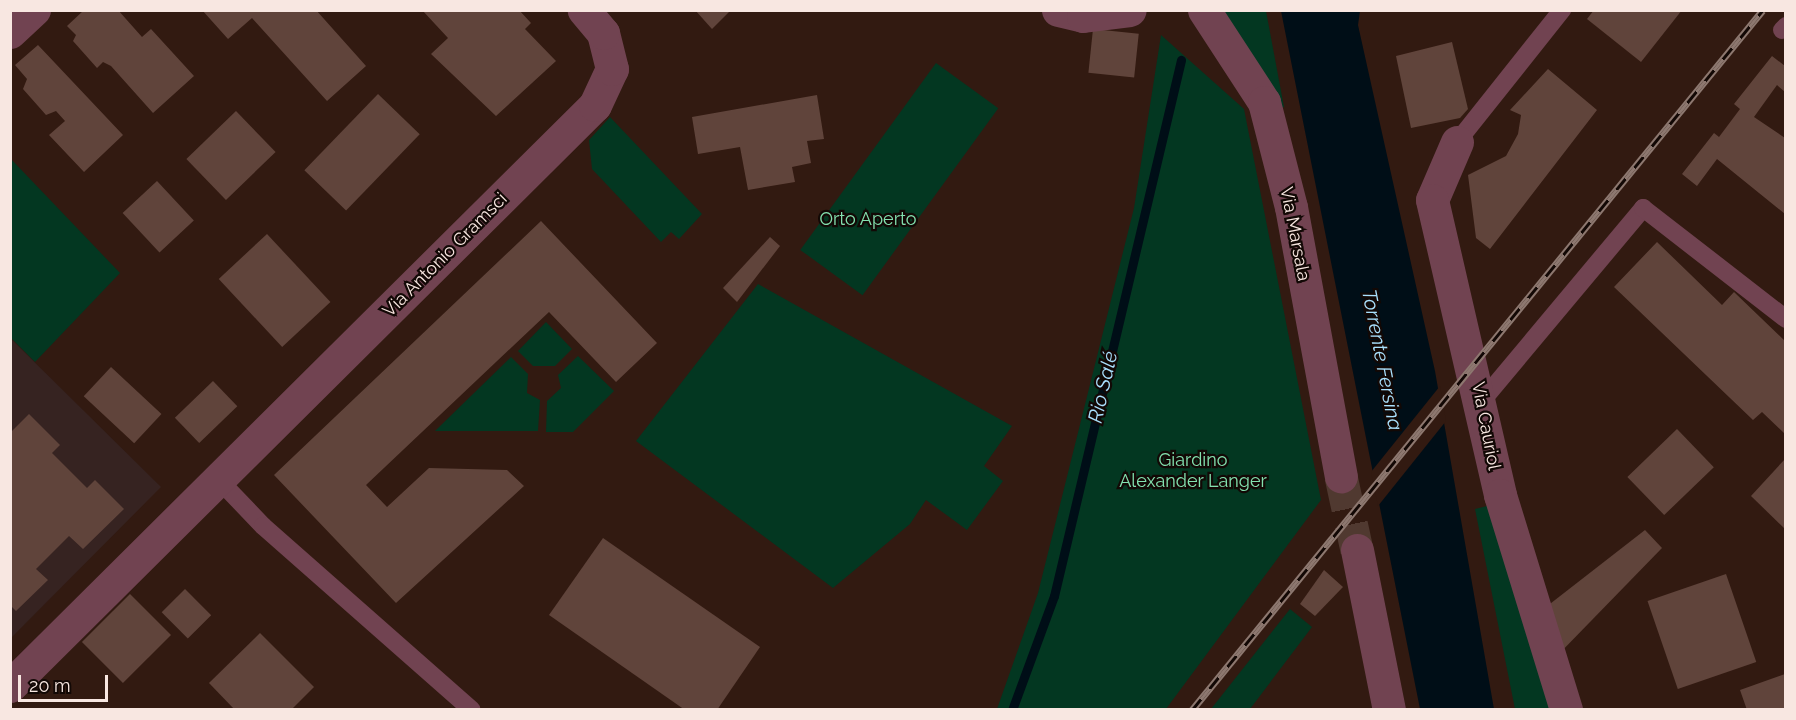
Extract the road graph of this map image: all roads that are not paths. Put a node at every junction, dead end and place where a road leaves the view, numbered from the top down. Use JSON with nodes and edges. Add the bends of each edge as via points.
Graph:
{"nodes":[{"id":1,"x":34,"y":10,"type":"edge"},
{"id":2,"x":585,"y":10,"type":"edge"},
{"id":3,"x":1058,"y":10,"type":"edge"},
{"id":4,"x":1130,"y":10,"type":"edge"},
{"id":5,"x":1204,"y":10,"type":"edge"},
{"id":6,"x":1562,"y":10,"type":"edge"},
{"id":7,"x":10,"y":32,"type":"edge"},
{"id":8,"x":1457,"y":142,"type":"joint"},
{"id":9,"x":1785,"y":320,"type":"edge"},
{"id":10,"x":1481,"y":402,"type":"junction"},
{"id":11,"x":1341,"y":476,"type":"tunnel mouth"},
{"id":12,"x":218,"y":479,"type":"junction"},
{"id":13,"x":1357,"y":550,"type":"tunnel mouth"},
{"id":14,"x":10,"y":686,"type":"edge"},
{"id":15,"x":472,"y":710,"type":"edge"},
{"id":16,"x":1389,"y":710,"type":"edge"},
{"id":17,"x":1566,"y":710,"type":"edge"}],
"edges":[{"from":1,"to":7,"type":"street"},
{"from":2,"to":12,"type":"street","name":"Via Antonio Gramsci","via":[[603,33],[612,69],[595,105]]},
{"from":3,"to":4,"type":"street","via":[[1083,16]]},
{"from":5,"to":11,"type":"street","name":"Via Marsala","via":[[1264,102],[1291,207]]},
{"from":6,"to":8,"type":"lane"},
{"from":8,"to":10,"type":"street","name":"Via Cauriol","via":[[1432,200]]},
{"from":9,"to":10,"type":"lane","via":[[1643,208]]},
{"from":10,"to":17,"type":"street","name":"Via Cauriol","via":[[1500,495]]},
{"from":12,"to":14,"type":"street","name":"Via Antonio Gramsci"},
{"from":12,"to":15,"type":"lane","via":[[263,526]]},
{"from":13,"to":16,"type":"street"}]}
